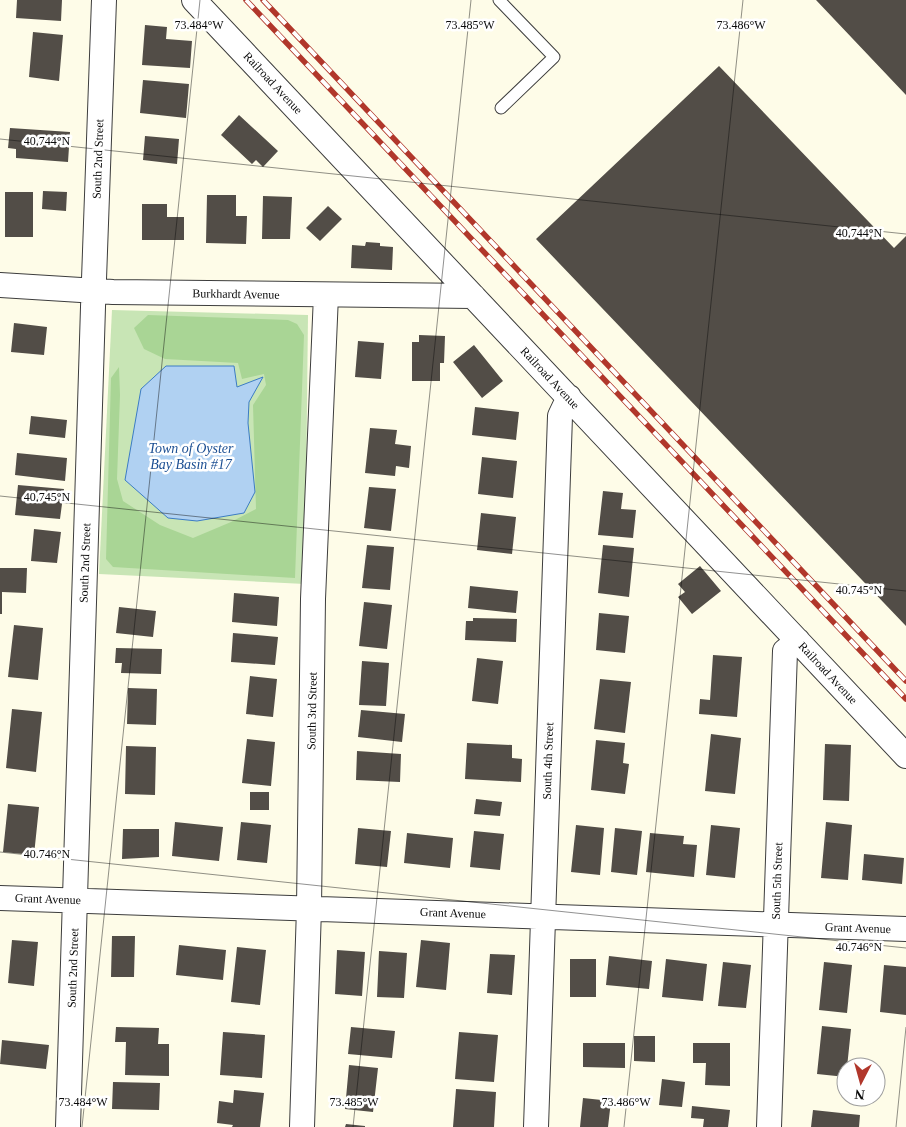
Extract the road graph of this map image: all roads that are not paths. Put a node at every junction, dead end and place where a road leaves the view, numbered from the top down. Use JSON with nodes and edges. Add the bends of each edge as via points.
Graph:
{"nodes":[{"id":1,"x":104,"y":0,"type":"edge"},
{"id":2,"x":194,"y":0,"type":"edge"},
{"id":3,"x":500,"y":0,"type":"edge"},
{"id":4,"x":501,"y":108,"type":"dead end"},
{"id":5,"x":0,"y":285,"type":"edge"},
{"id":6,"x":93,"y":291,"type":"junction"},
{"id":7,"x":326,"y":295,"type":"junction"},
{"id":8,"x":473,"y":296,"type":"junction"},
{"id":9,"x":569,"y":398,"type":"junction"},
{"id":10,"x":798,"y":641,"type":"junction"},
{"id":11,"x":906,"y":756,"type":"edge"},
{"id":12,"x":0,"y":898,"type":"edge"},
{"id":13,"x":75,"y":900,"type":"junction"},
{"id":14,"x":309,"y":908,"type":"junction"},
{"id":15,"x":543,"y":916,"type":"junction"},
{"id":16,"x":776,"y":924,"type":"junction"},
{"id":17,"x":906,"y":929,"type":"edge"},
{"id":18,"x":68,"y":1127,"type":"edge"},
{"id":19,"x":302,"y":1127,"type":"edge"},
{"id":20,"x":536,"y":1127,"type":"edge"},
{"id":21,"x":769,"y":1127,"type":"edge"}],
"edges":[{"from":1,"to":6,"type":"street","name":"South 2nd Street"},
{"from":2,"to":8,"type":"street","name":"Railroad Avenue"},
{"from":3,"to":4,"type":"lane","via":[[554,57]]},
{"from":5,"to":6,"type":"street","name":"Burkhardt Avenue"},
{"from":6,"to":7,"type":"street","name":"Burkhardt Avenue"},
{"from":6,"to":13,"type":"street","name":"South 2nd Street"},
{"from":7,"to":8,"type":"street","name":"Burkhardt Avenue"},
{"from":7,"to":14,"type":"street","name":"South 3rd Street","via":[[313,599]]},
{"from":8,"to":9,"type":"street","name":"Railroad Avenue"},
{"from":9,"to":10,"type":"street","name":"Railroad Avenue"},
{"from":9,"to":15,"type":"street","name":"South 4th Street","via":[[560,416]]},
{"from":10,"to":11,"type":"street","name":"Railroad Avenue"},
{"from":10,"to":16,"type":"street","name":"South 5th Street","via":[[785,651]]},
{"from":12,"to":13,"type":"street","name":"Grant Avenue"},
{"from":13,"to":14,"type":"street","name":"Grant Avenue"},
{"from":13,"to":18,"type":"street","name":"South 2nd Street"},
{"from":14,"to":15,"type":"street","name":"Grant Avenue"},
{"from":14,"to":19,"type":"street","name":"South 3rd Street"},
{"from":15,"to":16,"type":"street","name":"Grant Avenue"},
{"from":15,"to":20,"type":"street","name":"South 4th Street"},
{"from":16,"to":17,"type":"street","name":"Grant Avenue"},
{"from":16,"to":21,"type":"street","name":"South 5th Street"}]}
